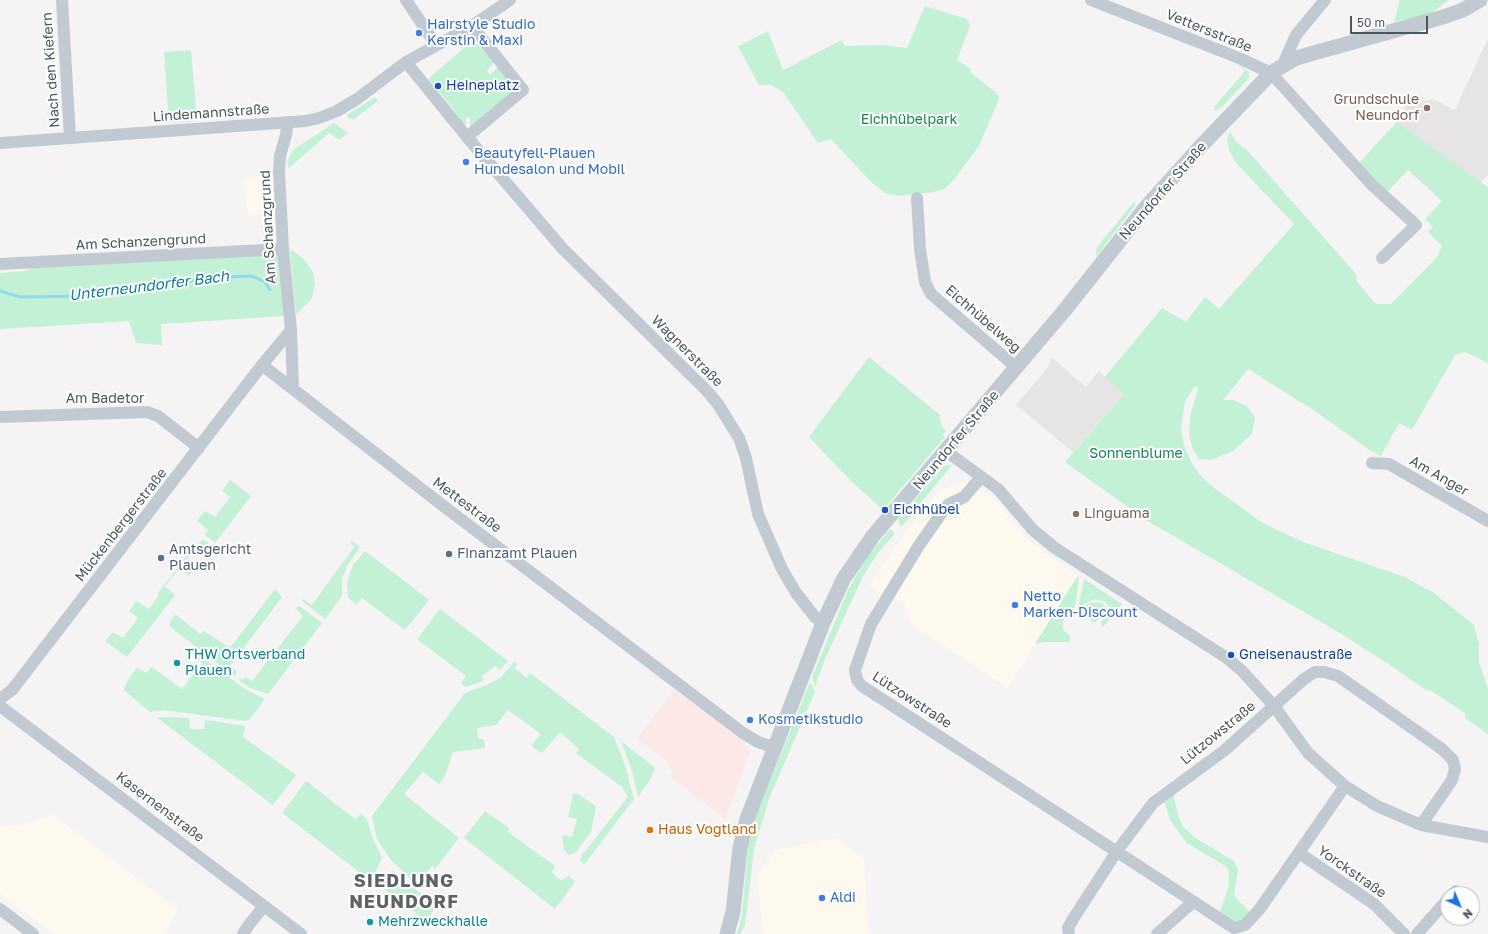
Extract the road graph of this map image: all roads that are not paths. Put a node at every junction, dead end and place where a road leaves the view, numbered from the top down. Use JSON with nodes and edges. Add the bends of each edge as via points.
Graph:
{"nodes":[{"id":1,"x":62,"y":0,"type":"edge"},
{"id":2,"x":406,"y":0,"type":"edge"},
{"id":3,"x":510,"y":0,"type":"edge"},
{"id":4,"x":1091,"y":0,"type":"edge"},
{"id":5,"x":1325,"y":0,"type":"edge"},
{"id":6,"x":1480,"y":0,"type":"edge"},
{"id":7,"x":472,"y":26,"type":"junction"},
{"id":8,"x":436,"y":45,"type":"junction"},
{"id":9,"x":406,"y":62,"type":"junction"},
{"id":10,"x":1283,"y":64,"type":"junction"},
{"id":11,"x":1271,"y":73,"type":"junction"},
{"id":12,"x":288,"y":122,"type":"junction"},
{"id":13,"x":467,"y":137,"type":"junction"},
{"id":14,"x":70,"y":138,"type":"junction"},
{"id":15,"x":0,"y":143,"type":"edge"},
{"id":16,"x":917,"y":198,"type":"dead end"},
{"id":17,"x":283,"y":249,"type":"junction"},
{"id":18,"x":1382,"y":258,"type":"dead end"},
{"id":19,"x":0,"y":264,"type":"edge"},
{"id":20,"x":291,"y":330,"type":"junction"},
{"id":21,"x":262,"y":365,"type":"junction"},
{"id":22,"x":1017,"y":368,"type":"junction"},
{"id":23,"x":293,"y":389,"type":"junction"},
{"id":24,"x":0,"y":417,"type":"edge"},
{"id":25,"x":199,"y":448,"type":"junction"},
{"id":26,"x":946,"y":451,"type":"junction"},
{"id":27,"x":1372,"y":463,"type":"dead end"},
{"id":28,"x":980,"y":477,"type":"junction"},
{"id":29,"x":1488,"y":521,"type":"edge"},
{"id":30,"x":823,"y":623,"type":"junction"},
{"id":31,"x":0,"y":700,"type":"edge"},
{"id":32,"x":0,"y":706,"type":"edge"},
{"id":33,"x":1274,"y":706,"type":"junction"},
{"id":34,"x":774,"y":746,"type":"junction"},
{"id":35,"x":1344,"y":786,"type":"junction"},
{"id":36,"x":1420,"y":825,"type":"junction"},
{"id":37,"x":1488,"y":837,"type":"edge"},
{"id":38,"x":1117,"y":851,"type":"junction"},
{"id":39,"x":1299,"y":853,"type":"junction"},
{"id":40,"x":1193,"y":902,"type":"junction"},
{"id":41,"x":264,"y":906,"type":"junction"},
{"id":42,"x":1440,"y":908,"type":"edge"},
{"id":43,"x":0,"y":909,"type":"edge"},
{"id":44,"x":1238,"y":930,"type":"edge"},
{"id":45,"x":33,"y":934,"type":"edge"},
{"id":46,"x":243,"y":934,"type":"edge"},
{"id":47,"x":301,"y":934,"type":"edge"},
{"id":48,"x":727,"y":934,"type":"edge"},
{"id":49,"x":1069,"y":934,"type":"edge"},
{"id":50,"x":1157,"y":934,"type":"edge"},
{"id":51,"x":1404,"y":934,"type":"edge"},
{"id":52,"x":1417,"y":934,"type":"edge"}],
"edges":[{"from":1,"to":14,"type":"street","name":"Nach den Kiefern"},
{"from":2,"to":8,"type":"street"},
{"from":3,"to":7,"type":"street"},
{"from":4,"to":11,"type":"street","name":"Vettersstraße"},
{"from":5,"to":10,"type":"street","via":[[1296,36]]},
{"from":6,"to":10,"type":"street","name":"Neundorfer Straße","via":[[1464,10],[1443,17],[1296,58]]},
{"from":7,"to":8,"type":"street"},
{"from":7,"to":13,"type":"street","via":[[523,90]]},
{"from":8,"to":9,"type":"street"},
{"from":9,"to":12,"type":"street","name":"Lindemannstraße","via":[[337,111],[319,118]]},
{"from":9,"to":13,"type":"street"},
{"from":10,"to":11,"type":"street","name":"Neundorfer Straße"},
{"from":11,"to":18,"type":"street","via":[[1371,184],[1416,225]]},
{"from":11,"to":22,"type":"street","name":"Neundorfer Straße","via":[[1147,206]]},
{"from":12,"to":14,"type":"street","name":"Lindemannstraße"},
{"from":12,"to":17,"type":"street","name":"Am Schanzgrund","via":[[279,172]]},
{"from":13,"to":30,"type":"street","name":"Wagnerstraße","via":[[563,249],[718,404],[739,438],[758,514],[782,569],[814,617]]},
{"from":14,"to":15,"type":"street","name":"Lindemannstraße"},
{"from":16,"to":22,"type":"street","name":"Eichhübelweg","via":[[920,249],[925,282],[931,294]]},
{"from":17,"to":19,"type":"street","name":"Am Schanzengrund"},
{"from":17,"to":20,"type":"street","name":"Am Schanzgrund"},
{"from":20,"to":21,"type":"street"},
{"from":20,"to":23,"type":"street","name":"Am Schanzgrund"},
{"from":21,"to":23,"type":"street","name":"Mettestraße"},
{"from":21,"to":25,"type":"street","name":"Mückenbergerstraße"},
{"from":22,"to":26,"type":"street","name":"Neundorfer Straße"},
{"from":23,"to":34,"type":"street","name":"Mettestraße","via":[[743,733],[758,742]]},
{"from":24,"to":25,"type":"street","name":"Am Badetor","via":[[147,412],[158,416]]},
{"from":25,"to":31,"type":"street","name":"Mückenbergerstraße","via":[[12,690]]},
{"from":26,"to":28,"type":"street"},
{"from":26,"to":30,"type":"street","name":"Neundorfer Straße","via":[[852,564]]},
{"from":27,"to":29,"type":"street","name":"Am Anger","via":[[1389,464]]},
{"from":28,"to":33,"type":"street","via":[[998,489],[1032,530],[1227,658]]},
{"from":28,"to":38,"type":"street","name":"Lützowstraße","via":[[964,497],[945,508],[871,624],[855,670],[857,680],[862,686]]},
{"from":30,"to":34,"type":"street","name":"Neundorfer Straße"},
{"from":32,"to":41,"type":"street","name":"Kasernenstraße"},
{"from":33,"to":35,"type":"street","via":[[1308,753]]},
{"from":33,"to":36,"type":"street","via":[[1314,672],[1324,672],[1338,676],[1442,749],[1453,760],[1455,769],[1452,780]]},
{"from":33,"to":38,"type":"street","name":"Lützowstraße","via":[[1225,750],[1153,802]]},
{"from":34,"to":48,"type":"street","name":"Neundorfer Straße","via":[[747,819],[740,848],[733,912]]},
{"from":35,"to":36,"type":"street","via":[[1377,806]]},
{"from":35,"to":39,"type":"street","name":"Yorckstraße"},
{"from":36,"to":37,"type":"street"},
{"from":38,"to":40,"type":"street","name":"Lützowstraße"},
{"from":38,"to":49,"type":"street","name":"Lützowstraße","via":[[1073,919],[1068,928]]},
{"from":39,"to":44,"type":"street","name":"Yorckstraße","via":[[1252,919]]},
{"from":39,"to":51,"type":"street","name":"Yorckstraße","via":[[1374,904]]},
{"from":40,"to":44,"type":"street","name":"Lützowstraße"},
{"from":40,"to":50,"type":"street"},
{"from":41,"to":46,"type":"street"},
{"from":41,"to":47,"type":"street","name":"Kasernenstraße"},
{"from":42,"to":52,"type":"street"},
{"from":43,"to":45,"type":"street"}]}
